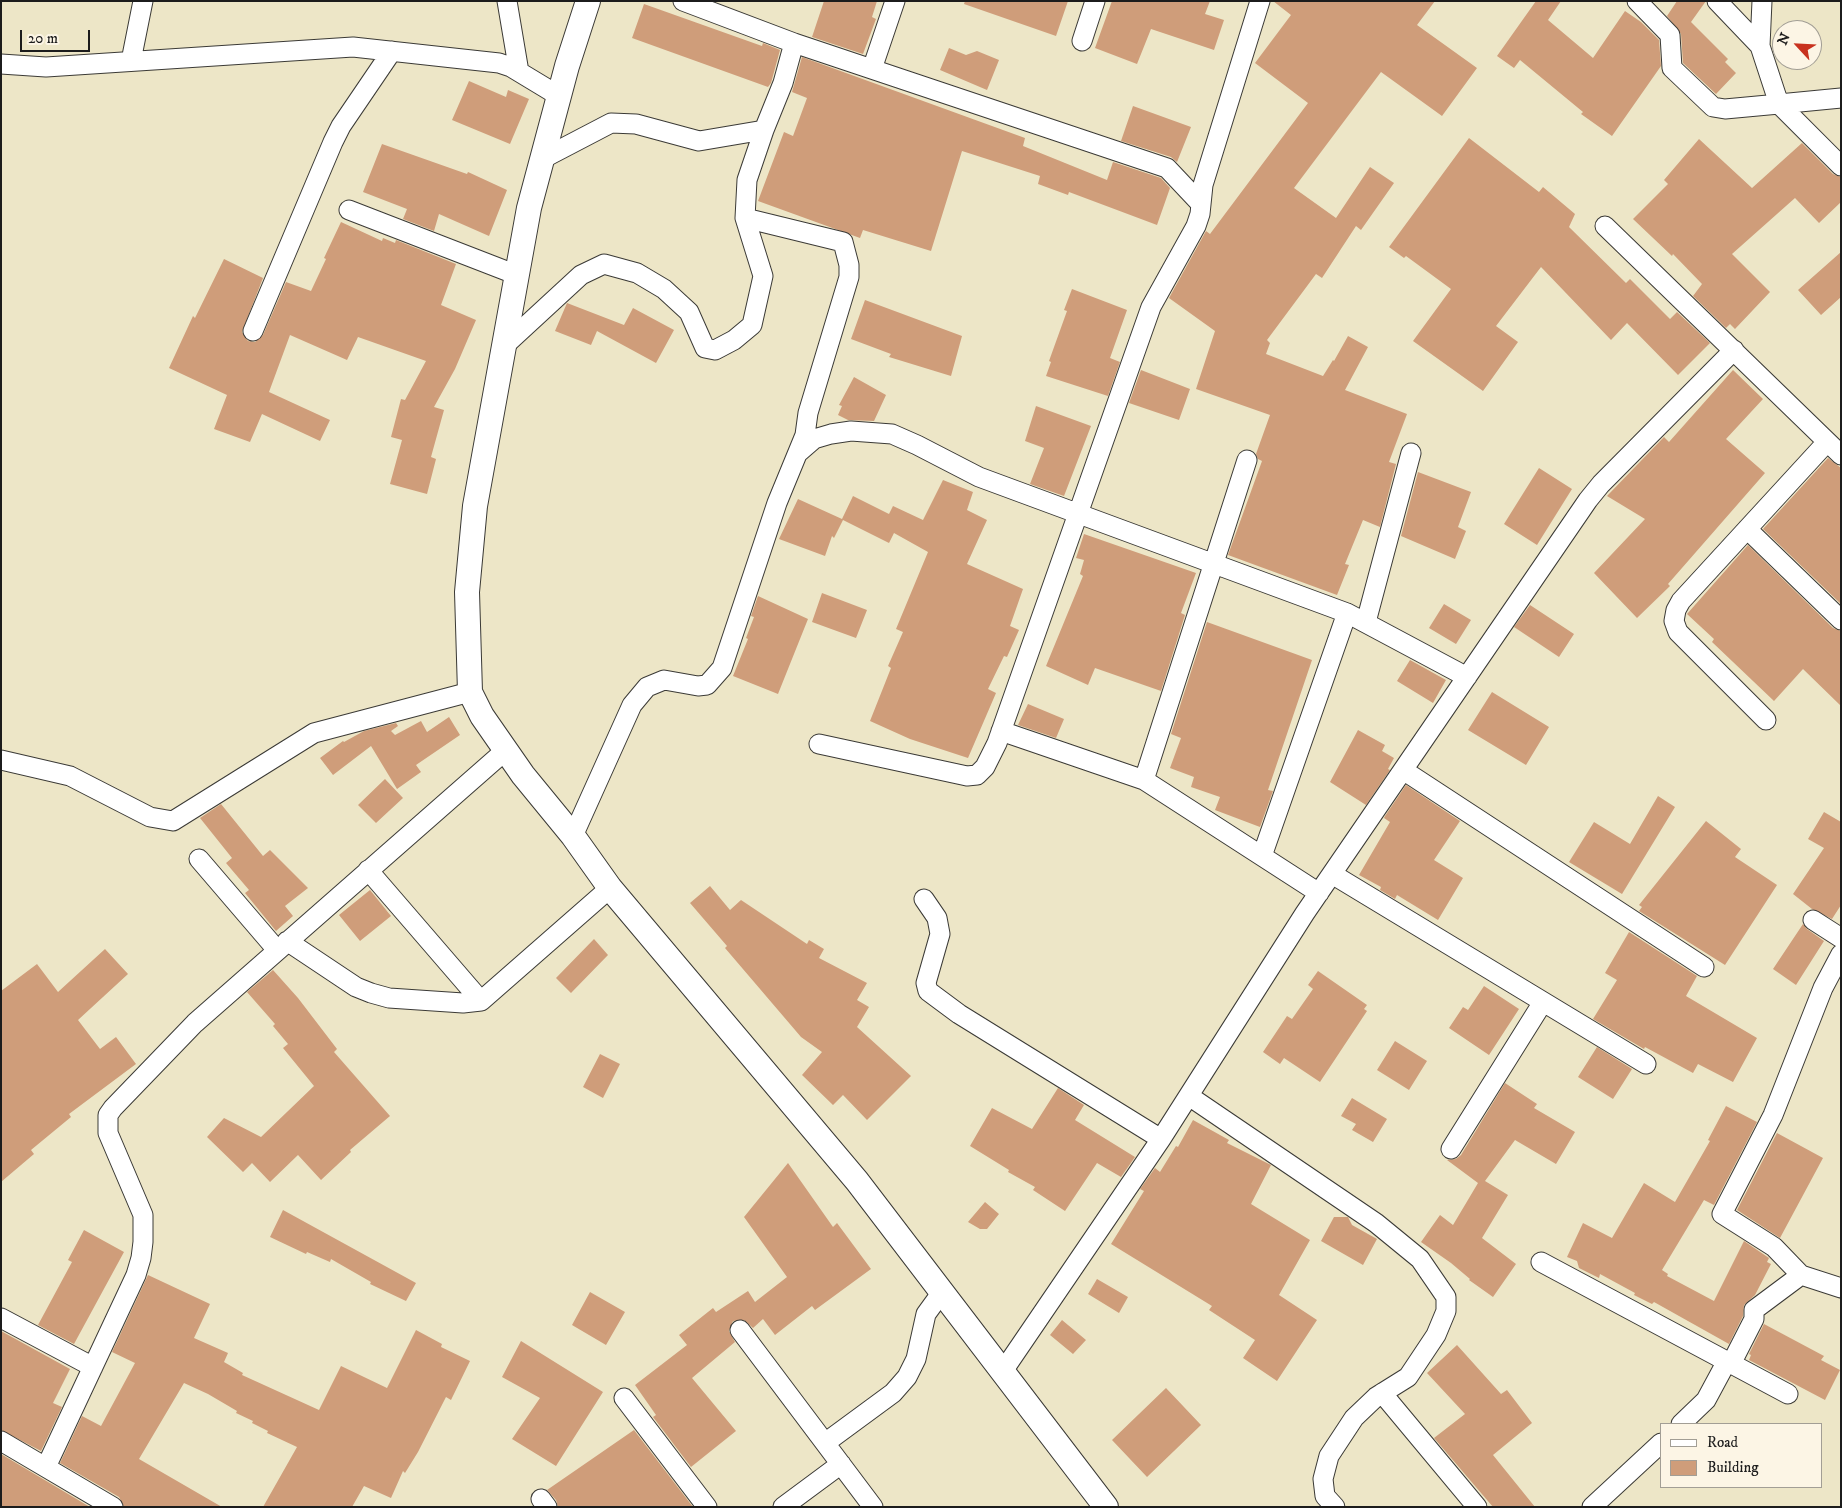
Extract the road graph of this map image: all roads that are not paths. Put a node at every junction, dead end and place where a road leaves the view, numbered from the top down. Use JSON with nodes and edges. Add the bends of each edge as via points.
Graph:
{"nodes":[{"id":1,"x":143,"y":1,"type":"edge"},
{"id":2,"x":507,"y":1,"type":"edge"},
{"id":3,"x":588,"y":1,"type":"edge"},
{"id":4,"x":683,"y":1,"type":"edge"},
{"id":5,"x":894,"y":1,"type":"edge"},
{"id":6,"x":1095,"y":1,"type":"edge"},
{"id":7,"x":1260,"y":1,"type":"edge"},
{"id":8,"x":1637,"y":1,"type":"edge"},
{"id":9,"x":1717,"y":1,"type":"edge"},
{"id":10,"x":1762,"y":1,"type":"edge"},
{"id":11,"x":1082,"y":41,"type":"dead end"},
{"id":12,"x":794,"y":43,"type":"junction"},
{"id":13,"x":1760,"y":46,"type":"junction"},
{"id":14,"x":392,"y":51,"type":"junction"},
{"id":15,"x":131,"y":61,"type":"junction"},
{"id":16,"x":1,"y":64,"type":"edge"},
{"id":17,"x":27,"y":67,"type":"junction"},
{"id":18,"x":872,"y":69,"type":"junction"},
{"id":19,"x":519,"y":72,"type":"junction"},
{"id":20,"x":1,"y":74,"type":"edge"},
{"id":21,"x":559,"y":96,"type":"junction"},
{"id":22,"x":1841,"y":98,"type":"edge"},
{"id":23,"x":1779,"y":104,"type":"junction"},
{"id":24,"x":764,"y":130,"type":"junction"},
{"id":25,"x":542,"y":159,"type":"junction"},
{"id":26,"x":1841,"y":166,"type":"edge"},
{"id":27,"x":1200,"y":203,"type":"junction"},
{"id":28,"x":349,"y":210,"type":"dead end"},
{"id":29,"x":745,"y":218,"type":"junction"},
{"id":30,"x":1605,"y":226,"type":"dead end"},
{"id":31,"x":517,"y":275,"type":"junction"},
{"id":32,"x":253,"y":331,"type":"dead end"},
{"id":33,"x":504,"y":346,"type":"junction"},
{"id":34,"x":1734,"y":350,"type":"junction"},
{"id":35,"x":1834,"y":448,"type":"edge"},
{"id":36,"x":799,"y":452,"type":"junction"},
{"id":37,"x":1411,"y":453,"type":"dead end"},
{"id":38,"x":1247,"y":460,"type":"dead end"},
{"id":39,"x":1078,"y":514,"type":"junction"},
{"id":40,"x":1747,"y":530,"type":"junction"},
{"id":41,"x":1215,"y":564,"type":"junction"},
{"id":42,"x":1347,"y":613,"type":"junction"},
{"id":43,"x":1841,"y":620,"type":"edge"},
{"id":44,"x":1366,"y":622,"type":"junction"},
{"id":45,"x":1467,"y":677,"type":"junction"},
{"id":46,"x":470,"y":692,"type":"junction"},
{"id":47,"x":1766,"y":720,"type":"dead end"},
{"id":48,"x":1000,"y":731,"type":"junction"},
{"id":49,"x":819,"y":744,"type":"dead end"},
{"id":50,"x":506,"y":750,"type":"junction"},
{"id":51,"x":1,"y":760,"type":"edge"},
{"id":52,"x":1403,"y":770,"type":"junction"},
{"id":53,"x":1144,"y":780,"type":"junction"},
{"id":54,"x":572,"y":836,"type":"junction"},
{"id":55,"x":1262,"y":856,"type":"junction"},
{"id":56,"x":199,"y":859,"type":"dead end"},
{"id":57,"x":368,"y":870,"type":"junction"},
{"id":58,"x":1332,"y":874,"type":"junction"},
{"id":59,"x":610,"y":888,"type":"junction"},
{"id":60,"x":1318,"y":893,"type":"junction"},
{"id":61,"x":924,"y":899,"type":"dead end"},
{"id":62,"x":1813,"y":920,"type":"dead end"},
{"id":63,"x":1841,"y":938,"type":"edge"},
{"id":64,"x":282,"y":946,"type":"junction"},
{"id":65,"x":1841,"y":954,"type":"edge"},
{"id":66,"x":1704,"y":967,"type":"dead end"},
{"id":67,"x":481,"y":1001,"type":"junction"},
{"id":68,"x":1542,"y":1002,"type":"junction"},
{"id":69,"x":1646,"y":1064,"type":"dead end"},
{"id":70,"x":1188,"y":1096,"type":"junction"},
{"id":71,"x":1161,"y":1138,"type":"junction"},
{"id":72,"x":1451,"y":1149,"type":"dead end"},
{"id":73,"x":1541,"y":1262,"type":"dead end"},
{"id":74,"x":1801,"y":1275,"type":"junction"},
{"id":75,"x":1841,"y":1288,"type":"edge"},
{"id":76,"x":942,"y":1292,"type":"junction"},
{"id":77,"x":1,"y":1318,"type":"edge"},
{"id":78,"x":740,"y":1330,"type":"dead end"},
{"id":79,"x":1729,"y":1363,"type":"junction"},
{"id":80,"x":93,"y":1367,"type":"junction"},
{"id":81,"x":1003,"y":1371,"type":"junction"},
{"id":82,"x":1382,"y":1393,"type":"junction"},
{"id":83,"x":1788,"y":1394,"type":"dead end"},
{"id":84,"x":624,"y":1398,"type":"dead end"},
{"id":85,"x":1682,"y":1423,"type":"edge"},
{"id":86,"x":1,"y":1441,"type":"edge"},
{"id":87,"x":825,"y":1443,"type":"junction"},
{"id":88,"x":1660,"y":1444,"type":"edge"},
{"id":89,"x":841,"y":1464,"type":"junction"},
{"id":90,"x":46,"y":1467,"type":"junction"},
{"id":91,"x":1612,"y":1500,"type":"edge"},
{"id":92,"x":113,"y":1507,"type":"edge"},
{"id":93,"x":707,"y":1507,"type":"edge"},
{"id":94,"x":783,"y":1507,"type":"edge"},
{"id":95,"x":873,"y":1507,"type":"edge"},
{"id":96,"x":1106,"y":1507,"type":"edge"},
{"id":97,"x":1335,"y":1507,"type":"edge"},
{"id":98,"x":1477,"y":1507,"type":"edge"},
{"id":99,"x":1592,"y":1507,"type":"edge"}],
"edges":[{"from":1,"to":15,"type":"street"},
{"from":2,"to":19,"type":"street"},
{"from":3,"to":21,"type":"street"},
{"from":4,"to":12,"type":"street"},
{"from":5,"to":18,"type":"street"},
{"from":6,"to":11,"type":"street"},
{"from":7,"to":27,"type":"street"},
{"from":8,"to":23,"type":"street","via":[[1670,35],[1672,68],[1713,107],[1725,109]]},
{"from":9,"to":13,"type":"street"},
{"from":10,"to":13,"type":"street"},
{"from":12,"to":18,"type":"street"},
{"from":12,"to":24,"type":"street","via":[[783,83]]},
{"from":13,"to":23,"type":"street"},
{"from":14,"to":15,"type":"street","via":[[340,47]]},
{"from":14,"to":19,"type":"street","via":[[488,60]]},
{"from":14,"to":32,"type":"street","via":[[333,142]]},
{"from":15,"to":17,"type":"street"},
{"from":16,"to":17,"type":"street"},
{"from":17,"to":20,"type":"street"},
{"from":18,"to":27,"type":"street","via":[[1167,168]]},
{"from":19,"to":21,"type":"street"},
{"from":21,"to":25,"type":"street"},
{"from":22,"to":23,"type":"street"},
{"from":23,"to":26,"type":"street"},
{"from":24,"to":25,"type":"street","via":[[699,141],[636,124],[611,123]]},
{"from":24,"to":29,"type":"street","via":[[747,180]]},
{"from":25,"to":31,"type":"street"},
{"from":27,"to":39,"type":"street","via":[[1196,226],[1151,307]]},
{"from":28,"to":31,"type":"street"},
{"from":29,"to":33,"type":"street","via":[[763,276],[752,325],[734,340],[715,350],[705,348],[689,312],[664,289],[636,273],[604,264],[581,275]]},
{"from":29,"to":36,"type":"street","via":[[843,242],[848,253],[848,277]]},
{"from":30,"to":34,"type":"street"},
{"from":31,"to":33,"type":"street"},
{"from":33,"to":46,"type":"street","via":[[475,506],[468,582]]},
{"from":34,"to":35,"type":"street"},
{"from":34,"to":45,"type":"street","via":[[1601,484]]},
{"from":35,"to":40,"type":"street"},
{"from":36,"to":39,"type":"street","via":[[814,439],[830,434],[851,431],[892,434],[979,477]]},
{"from":36,"to":54,"type":"street","via":[[777,503],[722,668],[707,685],[664,680],[647,687],[632,705]]},
{"from":37,"to":44,"type":"street"},
{"from":38,"to":41,"type":"street"},
{"from":39,"to":41,"type":"street"},
{"from":39,"to":48,"type":"street"},
{"from":40,"to":43,"type":"street"},
{"from":40,"to":47,"type":"street","via":[[1681,601],[1674,621],[1678,632]]},
{"from":41,"to":42,"type":"street"},
{"from":41,"to":53,"type":"street"},
{"from":42,"to":44,"type":"street"},
{"from":42,"to":55,"type":"street"},
{"from":44,"to":45,"type":"street"},
{"from":45,"to":52,"type":"street"},
{"from":46,"to":50,"type":"street"},
{"from":46,"to":51,"type":"street","via":[[314,733],[174,821],[150,817],[63,774]]},
{"from":48,"to":49,"type":"street","via":[[986,767],[977,775],[967,776]]},
{"from":48,"to":53,"type":"street"},
{"from":50,"to":54,"type":"street"},
{"from":50,"to":57,"type":"street"},
{"from":52,"to":58,"type":"street"},
{"from":52,"to":66,"type":"street"},
{"from":53,"to":55,"type":"street"},
{"from":54,"to":59,"type":"street"},
{"from":55,"to":60,"type":"street"},
{"from":56,"to":64,"type":"street"},
{"from":57,"to":64,"type":"street"},
{"from":57,"to":67,"type":"street"},
{"from":58,"to":60,"type":"street"},
{"from":58,"to":68,"type":"street"},
{"from":59,"to":67,"type":"street"},
{"from":59,"to":76,"type":"street","via":[[857,1181]]},
{"from":60,"to":70,"type":"street"},
{"from":61,"to":71,"type":"street","via":[[938,918],[940,934],[926,983],[928,991],[959,1014]]},
{"from":62,"to":63,"type":"street"},
{"from":64,"to":67,"type":"street","via":[[356,987],[389,998],[463,1003]]},
{"from":64,"to":80,"type":"street","via":[[194,1023],[108,1115],[108,1133],[143,1214],[144,1242],[136,1275]]},
{"from":65,"to":74,"type":"street","via":[[1823,988],[1773,1115],[1722,1214],[1774,1247]]},
{"from":68,"to":69,"type":"street"},
{"from":68,"to":72,"type":"street"},
{"from":70,"to":71,"type":"street"},
{"from":70,"to":82,"type":"street","via":[[1376,1223],[1420,1259],[1446,1297],[1446,1311],[1408,1377]]},
{"from":71,"to":81,"type":"street"},
{"from":73,"to":79,"type":"street"},
{"from":74,"to":75,"type":"street"},
{"from":74,"to":79,"type":"street","via":[[1754,1310],[1754,1319]]},
{"from":76,"to":81,"type":"street"},
{"from":76,"to":87,"type":"street","via":[[926,1314],[916,1359],[907,1377],[893,1393]]},
{"from":77,"to":80,"type":"street"},
{"from":78,"to":87,"type":"street"},
{"from":79,"to":83,"type":"street"},
{"from":79,"to":85,"type":"street","via":[[1706,1400]]},
{"from":80,"to":90,"type":"street"},
{"from":81,"to":96,"type":"street"},
{"from":82,"to":97,"type":"street","via":[[1354,1418],[1329,1456],[1323,1480],[1325,1496]]},
{"from":82,"to":98,"type":"street"},
{"from":84,"to":93,"type":"street"},
{"from":86,"to":90,"type":"street"},
{"from":87,"to":89,"type":"street"},
{"from":88,"to":91,"type":"street"},
{"from":89,"to":94,"type":"street"},
{"from":89,"to":95,"type":"street"},
{"from":90,"to":92,"type":"street"},
{"from":91,"to":99,"type":"street"}]}
